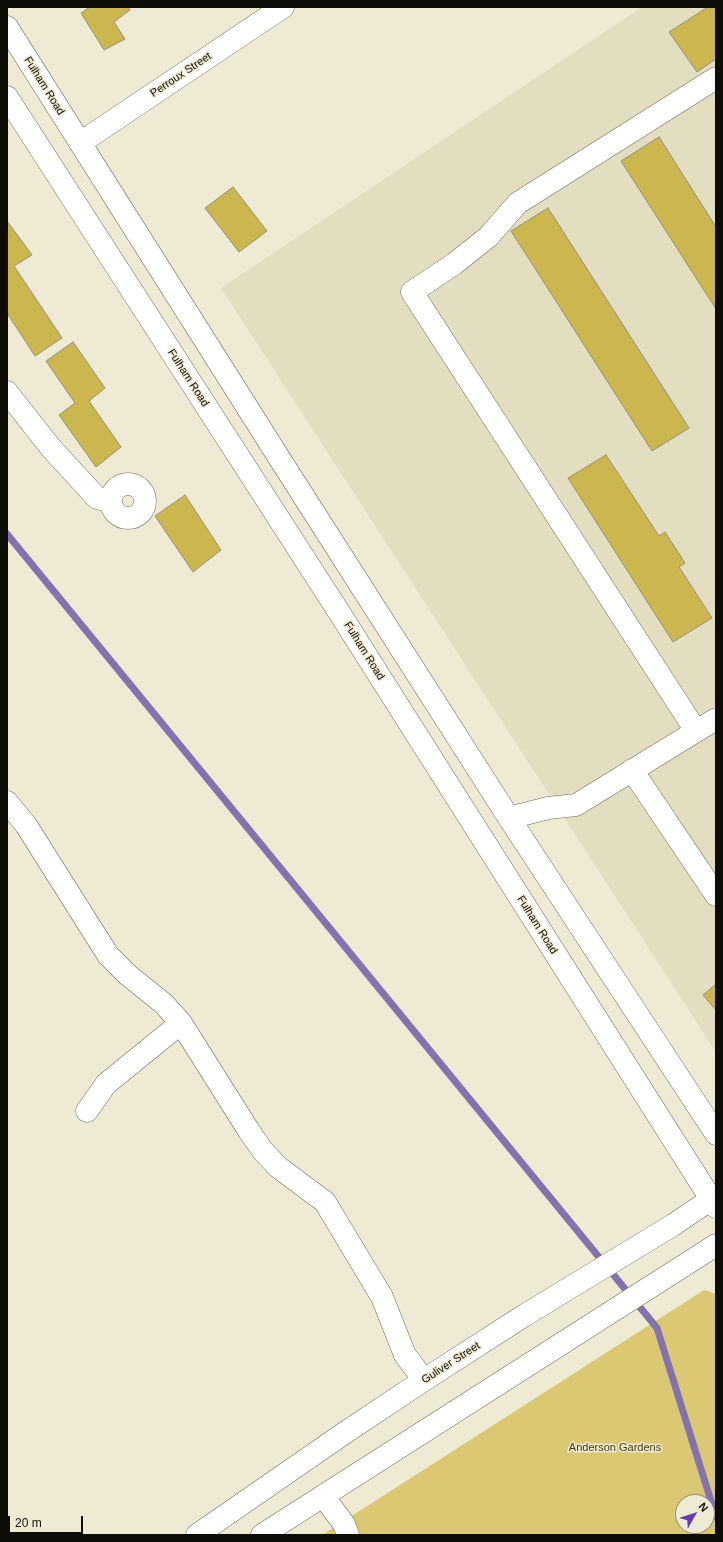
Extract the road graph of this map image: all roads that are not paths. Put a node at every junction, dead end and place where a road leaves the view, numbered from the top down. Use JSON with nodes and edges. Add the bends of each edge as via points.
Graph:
{"nodes":[{"id":1,"x":283,"y":7,"type":"edge"},
{"id":2,"x":7,"y":27,"type":"edge"},
{"id":3,"x":716,"y":78,"type":"edge"},
{"id":4,"x":7,"y":98,"type":"edge"},
{"id":5,"x":80,"y":143,"type":"junction"},
{"id":6,"x":7,"y":392,"type":"edge"},
{"id":7,"x":111,"y":502,"type":"dead end"},
{"id":8,"x":716,"y":719,"type":"edge"},
{"id":9,"x":696,"y":731,"type":"junction"},
{"id":10,"x":632,"y":770,"type":"junction"},
{"id":11,"x":7,"y":802,"type":"edge"},
{"id":12,"x":509,"y":818,"type":"junction"},
{"id":13,"x":716,"y":895,"type":"edge"},
{"id":14,"x":181,"y":1023,"type":"junction"},
{"id":15,"x":87,"y":1111,"type":"dead end"},
{"id":16,"x":716,"y":1134,"type":"edge"},
{"id":17,"x":714,"y":1201,"type":"edge"},
{"id":18,"x":716,"y":1244,"type":"edge"},
{"id":19,"x":424,"y":1380,"type":"junction"},
{"id":20,"x":323,"y":1496,"type":"junction"},
{"id":21,"x":268,"y":1533,"type":"edge"},
{"id":22,"x":197,"y":1535,"type":"edge"},
{"id":23,"x":348,"y":1535,"type":"edge"}],
"edges":[{"from":1,"to":5,"type":"street","name":"Perroux Street"},
{"from":2,"to":5,"type":"street","name":"Fulham Road"},
{"from":3,"to":9,"type":"street","via":[[518,203],[488,237],[412,292]]},
{"from":4,"to":17,"type":"street","name":"Fulham Road","via":[[341,615]]},
{"from":5,"to":12,"type":"street","name":"Fulham Road"},
{"from":6,"to":7,"type":"street","via":[[51,448],[97,498]]},
{"from":8,"to":9,"type":"street"},
{"from":9,"to":10,"type":"street"},
{"from":10,"to":12,"type":"street","via":[[576,805],[548,808]]},
{"from":10,"to":13,"type":"street"},
{"from":11,"to":14,"type":"street","via":[[26,825],[108,955],[164,1004]]},
{"from":12,"to":16,"type":"street","name":"Fulham Road"},
{"from":14,"to":15,"type":"street","via":[[106,1084]]},
{"from":14,"to":19,"type":"street","via":[[263,1151],[278,1167],[325,1202],[382,1297],[405,1355]]},
{"from":17,"to":19,"type":"street","name":"Guliver Street"},
{"from":18,"to":20,"type":"street"},
{"from":19,"to":22,"type":"street","name":"Guliver Street"},
{"from":20,"to":21,"type":"street"},
{"from":20,"to":23,"type":"street","via":[[344,1524]]}]}
